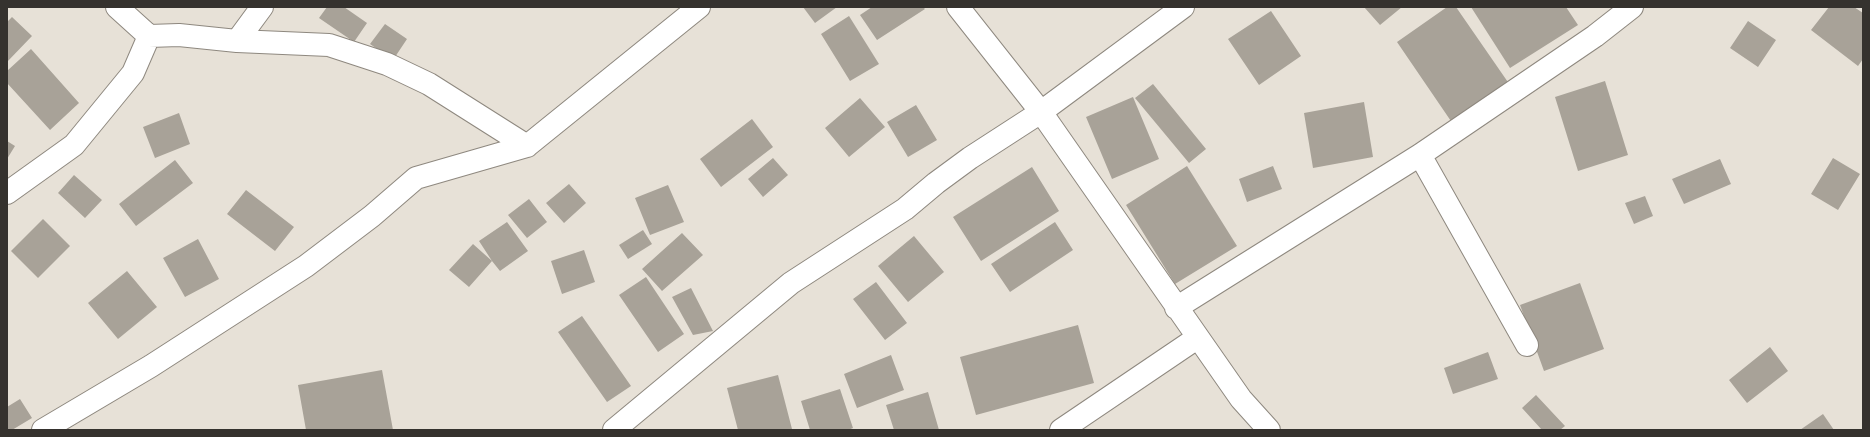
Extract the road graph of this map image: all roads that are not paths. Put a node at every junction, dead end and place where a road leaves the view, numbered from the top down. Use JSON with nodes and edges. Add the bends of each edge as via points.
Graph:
{"nodes":[{"id":1,"x":117,"y":7,"type":"edge"},
{"id":2,"x":262,"y":7,"type":"edge"},
{"id":3,"x":699,"y":7,"type":"edge"},
{"id":4,"x":958,"y":7,"type":"edge"},
{"id":5,"x":1183,"y":7,"type":"edge"},
{"id":6,"x":1632,"y":7,"type":"edge"},
{"id":7,"x":149,"y":36,"type":"junction"},
{"id":8,"x":237,"y":41,"type":"junction"},
{"id":9,"x":1041,"y":112,"type":"junction"},
{"id":10,"x":527,"y":146,"type":"junction"},
{"id":11,"x":1420,"y":155,"type":"junction"},
{"id":12,"x":7,"y":193,"type":"edge"},
{"id":13,"x":1176,"y":308,"type":"junction"},
{"id":14,"x":1197,"y":338,"type":"junction"},
{"id":15,"x":1527,"y":345,"type":"dead end"},
{"id":16,"x":43,"y":430,"type":"edge"},
{"id":17,"x":614,"y":430,"type":"edge"},
{"id":18,"x":1061,"y":430,"type":"edge"},
{"id":19,"x":1268,"y":430,"type":"edge"}],
"edges":[{"from":1,"to":7,"type":"street"},
{"from":2,"to":8,"type":"street"},
{"from":3,"to":10,"type":"street"},
{"from":4,"to":9,"type":"street"},
{"from":5,"to":9,"type":"street"},
{"from":6,"to":11,"type":"street","via":[[1595,36]]},
{"from":7,"to":8,"type":"street","via":[[179,35]]},
{"from":7,"to":12,"type":"street","via":[[133,73],[74,145]]},
{"from":8,"to":10,"type":"street","via":[[329,45],[386,64],[429,84]]},
{"from":9,"to":13,"type":"street"},
{"from":9,"to":17,"type":"street","via":[[970,158],[879,227],[790,283]]},
{"from":10,"to":16,"type":"street","via":[[416,178],[372,216],[306,266],[151,366]]},
{"from":11,"to":13,"type":"street"},
{"from":11,"to":15,"type":"street"},
{"from":13,"to":14,"type":"street"},
{"from":14,"to":18,"type":"street"},
{"from":14,"to":19,"type":"street","via":[[1241,399]]}]}
